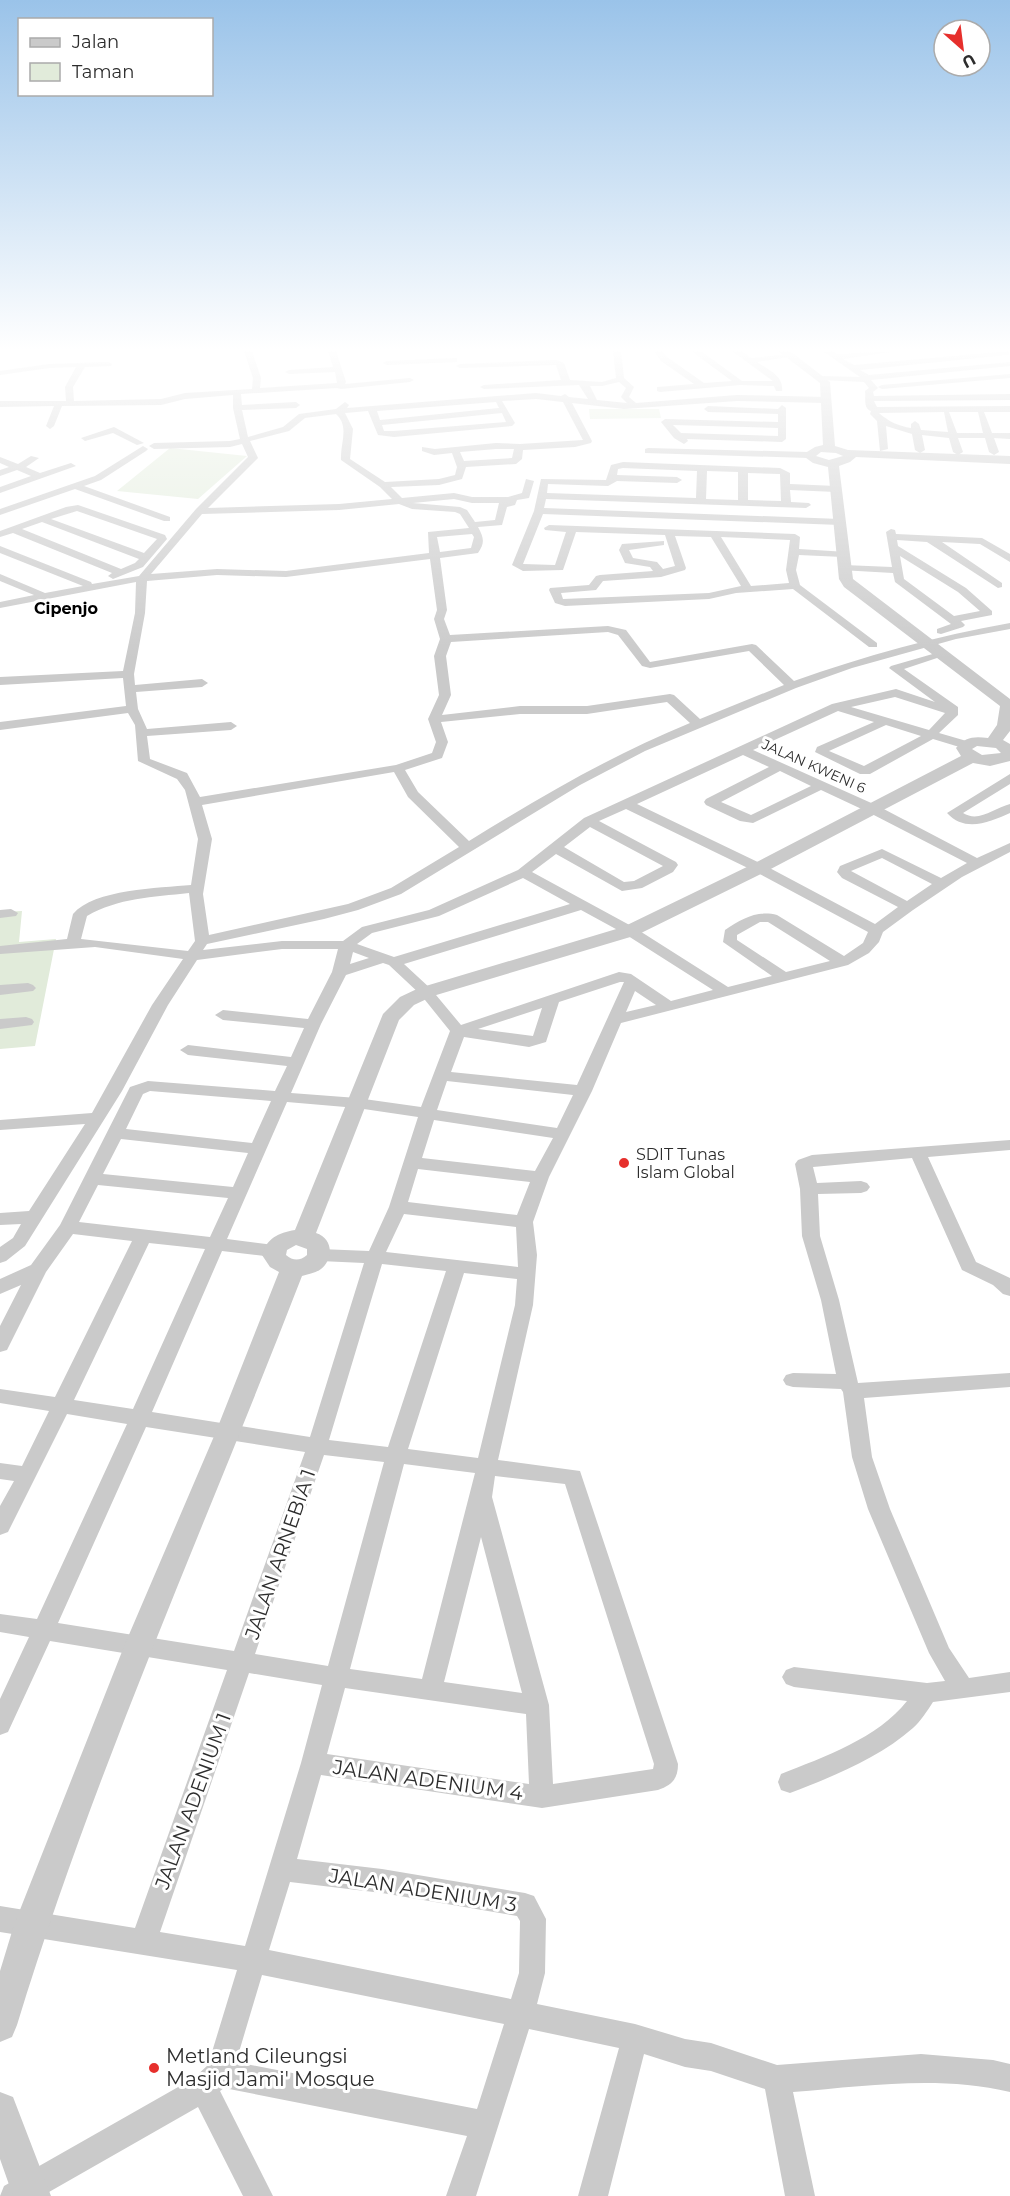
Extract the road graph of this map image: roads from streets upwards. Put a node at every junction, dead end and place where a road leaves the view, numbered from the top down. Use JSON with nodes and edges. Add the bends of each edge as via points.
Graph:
{"nodes":[{"id":1,"x":2,"y":453,"type":"edge"},
{"id":2,"x":133,"y":453,"type":"edge"},
{"id":3,"x":252,"y":453,"type":"edge"},
{"id":4,"x":346,"y":453,"type":"edge"},
{"id":5,"x":456,"y":453,"type":"edge"},
{"id":6,"x":516,"y":453,"type":"edge"},
{"id":7,"x":756,"y":453,"type":"edge"},
{"id":8,"x":957,"y":453,"type":"edge"},
{"id":9,"x":808,"y":455,"type":"joint"},
{"id":10,"x":831,"y":456,"type":"junction"},
{"id":11,"x":958,"y":457,"type":"junction"},
{"id":12,"x":34,"y":458,"type":"dead end"},
{"id":13,"x":1010,"y":462,"type":"edge"},
{"id":14,"x":461,"y":464,"type":"junction"},
{"id":15,"x":71,"y":465,"type":"dead end"},
{"id":16,"x":19,"y":467,"type":"junction"},
{"id":17,"x":702,"y":468,"type":"junction"},
{"id":18,"x":742,"y":470,"type":"junction"},
{"id":19,"x":0,"y":473,"type":"edge"},
{"id":20,"x":39,"y":476,"type":"junction"},
{"id":21,"x":613,"y":478,"type":"junction"},
{"id":22,"x":662,"y":480,"type":"junction"},
{"id":23,"x":677,"y":480,"type":"dead end"},
{"id":24,"x":529,"y":481,"type":"dead end"},
{"id":25,"x":383,"y":485,"type":"junction"},
{"id":26,"x":76,"y":486,"type":"junction"},
{"id":27,"x":785,"y":487,"type":"junction"},
{"id":28,"x":836,"y":489,"type":"junction"},
{"id":29,"x":0,"y":490,"type":"edge"},
{"id":30,"x":542,"y":496,"type":"junction"},
{"id":31,"x":398,"y":500,"type":"junction"},
{"id":32,"x":512,"y":500,"type":"junction"},
{"id":33,"x":658,"y":500,"type":"junction"},
{"id":34,"x":701,"y":502,"type":"junction"},
{"id":35,"x":743,"y":503,"type":"junction"},
{"id":36,"x":786,"y":504,"type":"junction"},
{"id":37,"x":806,"y":505,"type":"dead end"},
{"id":38,"x":199,"y":511,"type":"junction"},
{"id":39,"x":539,"y":511,"type":"junction"},
{"id":40,"x":0,"y":512,"type":"edge"},
{"id":41,"x":43,"y":519,"type":"junction"},
{"id":42,"x":167,"y":519,"type":"dead end"},
{"id":43,"x":840,"y":522,"type":"junction"},
{"id":44,"x":473,"y":528,"type":"junction"},
{"id":45,"x":549,"y":528,"type":"dead end"},
{"id":46,"x":14,"y":529,"type":"junction"},
{"id":47,"x":572,"y":529,"type":"junction"},
{"id":48,"x":669,"y":532,"type":"junction"},
{"id":49,"x":0,"y":534,"type":"edge"},
{"id":50,"x":714,"y":534,"type":"junction"},
{"id":51,"x":892,"y":538,"type":"junction"},
{"id":52,"x":930,"y":539,"type":"junction"},
{"id":53,"x":660,"y":543,"type":"dead end"},
{"id":54,"x":0,"y":549,"type":"edge"},
{"id":55,"x":794,"y":552,"type":"junction"},
{"id":56,"x":436,"y":556,"type":"junction"},
{"id":57,"x":147,"y":558,"type":"junction"},
{"id":58,"x":1010,"y":559,"type":"edge"},
{"id":59,"x":844,"y":561,"type":"junction"},
{"id":60,"x":896,"y":570,"type":"junction"},
{"id":61,"x":123,"y":573,"type":"junction"},
{"id":62,"x":661,"y":574,"type":"junction"},
{"id":63,"x":0,"y":577,"type":"edge"},
{"id":64,"x":142,"y":578,"type":"junction"},
{"id":65,"x":87,"y":584,"type":"junction"},
{"id":66,"x":1010,"y":584,"type":"edge"},
{"id":67,"x":998,"y":585,"type":"junction"},
{"id":68,"x":795,"y":586,"type":"junction"},
{"id":69,"x":748,"y":589,"type":"junction"},
{"id":70,"x":962,"y":590,"type":"junction"},
{"id":71,"x":40,"y":594,"type":"junction"},
{"id":72,"x":0,"y":601,"type":"edge"},
{"id":73,"x":0,"y":605,"type":"edge"},
{"id":74,"x":952,"y":620,"type":"junction"},
{"id":75,"x":1010,"y":626,"type":"edge"},
{"id":76,"x":446,"y":639,"type":"junction"},
{"id":77,"x":925,"y":640,"type":"junction"},
{"id":78,"x":873,"y":645,"type":"dead end"},
{"id":79,"x":943,"y":654,"type":"junction"},
{"id":80,"x":128,"y":674,"type":"junction"},
{"id":81,"x":0,"y":681,"type":"edge"},
{"id":82,"x":202,"y":683,"type":"dead end"},
{"id":83,"x":792,"y":686,"type":"junction"},
{"id":84,"x":129,"y":689,"type":"junction"},
{"id":85,"x":836,"y":706,"type":"junction"},
{"id":86,"x":132,"y":709,"type":"junction"},
{"id":87,"x":954,"y":712,"type":"junction"},
{"id":88,"x":434,"y":718,"type":"junction"},
{"id":89,"x":883,"y":722,"type":"junction"},
{"id":90,"x":698,"y":724,"type":"junction"},
{"id":91,"x":0,"y":726,"type":"edge"},
{"id":92,"x":231,"y":726,"type":"dead end"},
{"id":93,"x":1008,"y":729,"type":"edge"},
{"id":94,"x":142,"y":733,"type":"junction"},
{"id":95,"x":931,"y":735,"type":"junction"},
{"id":96,"x":993,"y":741,"type":"junction"},
{"id":97,"x":743,"y":750,"type":"junction"},
{"id":98,"x":969,"y":751,"type":"junction"},
{"id":99,"x":1009,"y":756,"type":"edge"},
{"id":100,"x":780,"y":766,"type":"junction"},
{"id":101,"x":398,"y":768,"type":"junction"},
{"id":102,"x":1010,"y":778,"type":"edge"},
{"id":103,"x":822,"y":785,"type":"junction"},
{"id":104,"x":194,"y":802,"type":"junction"},
{"id":105,"x":627,"y":804,"type":"junction"},
{"id":106,"x":1010,"y":808,"type":"edge"},
{"id":107,"x":873,"y":809,"type":"junction"},
{"id":108,"x":589,"y":821,"type":"junction"},
{"id":109,"x":467,"y":847,"type":"junction"},
{"id":110,"x":1010,"y":847,"type":"edge"},
{"id":111,"x":555,"y":848,"type":"junction"},
{"id":112,"x":975,"y":862,"type":"junction"},
{"id":113,"x":759,"y":868,"type":"junction"},
{"id":114,"x":523,"y":873,"type":"junction"},
{"id":115,"x":942,"y":884,"type":"junction"},
{"id":116,"x":197,"y":888,"type":"junction"},
{"id":117,"x":584,"y":905,"type":"junction"},
{"id":118,"x":908,"y":907,"type":"junction"},
{"id":119,"x":876,"y":930,"type":"junction"},
{"id":120,"x":630,"y":931,"type":"junction"},
{"id":121,"x":202,"y":941,"type":"junction"},
{"id":122,"x":73,"y":943,"type":"junction"},
{"id":123,"x":347,"y":945,"type":"junction"},
{"id":124,"x":0,"y":950,"type":"edge"},
{"id":125,"x":35,"y":955,"type":"dead end"},
{"id":126,"x":191,"y":956,"type":"junction"},
{"id":127,"x":0,"y":958,"type":"edge"},
{"id":128,"x":389,"y":960,"type":"junction"},
{"id":129,"x":843,"y":962,"type":"junction"},
{"id":130,"x":340,"y":972,"type":"junction"},
{"id":131,"x":784,"y":977,"type":"junction"},
{"id":132,"x":632,"y":981,"type":"junction"},
{"id":133,"x":28,"y":988,"type":"dead end"},
{"id":134,"x":0,"y":990,"type":"edge"},
{"id":135,"x":426,"y":992,"type":"junction"},
{"id":136,"x":726,"y":992,"type":"junction"},
{"id":137,"x":552,"y":1001,"type":"junction"},
{"id":138,"x":668,"y":1006,"type":"junction"},
{"id":139,"x":223,"y":1015,"type":"dead end"},
{"id":140,"x":615,"y":1020,"type":"junction"},
{"id":141,"x":26,"y":1022,"type":"dead end"},
{"id":142,"x":0,"y":1024,"type":"edge"},
{"id":143,"x":313,"y":1024,"type":"junction"},
{"id":144,"x":458,"y":1030,"type":"junction"},
{"id":145,"x":188,"y":1050,"type":"dead end"},
{"id":146,"x":296,"y":1062,"type":"junction"},
{"id":147,"x":442,"y":1076,"type":"junction"},
{"id":148,"x":584,"y":1091,"type":"junction"},
{"id":149,"x":281,"y":1097,"type":"junction"},
{"id":150,"x":357,"y":1103,"type":"junction"},
{"id":151,"x":428,"y":1114,"type":"junction"},
{"id":152,"x":97,"y":1118,"type":"junction"},
{"id":153,"x":0,"y":1125,"type":"edge"},
{"id":154,"x":115,"y":1133,"type":"junction"},
{"id":155,"x":563,"y":1134,"type":"junction"},
{"id":156,"x":1010,"y":1145,"type":"edge"},
{"id":157,"x":258,"y":1149,"type":"junction"},
{"id":158,"x":917,"y":1151,"type":"junction"},
{"id":159,"x":414,"y":1162,"type":"junction"},
{"id":160,"x":540,"y":1177,"type":"junction"},
{"id":161,"x":93,"y":1179,"type":"junction"},
{"id":162,"x":861,"y":1187,"type":"dead end"},
{"id":163,"x":809,"y":1189,"type":"junction"},
{"id":164,"x":239,"y":1193,"type":"junction"},
{"id":165,"x":398,"y":1208,"type":"junction"},
{"id":166,"x":34,"y":1217,"type":"junction"},
{"id":167,"x":0,"y":1219,"type":"edge"},
{"id":168,"x":525,"y":1222,"type":"junction"},
{"id":169,"x":68,"y":1227,"type":"junction"},
{"id":170,"x":143,"y":1236,"type":"junction"},
{"id":171,"x":303,"y":1237,"type":"junction"},
{"id":172,"x":216,"y":1245,"type":"junction"},
{"id":173,"x":320,"y":1255,"type":"junction"},
{"id":174,"x":0,"y":1257,"type":"edge"},
{"id":175,"x":375,"y":1257,"type":"junction"},
{"id":176,"x":284,"y":1260,"type":"junction"},
{"id":177,"x":457,"y":1267,"type":"junction"},
{"id":178,"x":38,"y":1270,"type":"junction"},
{"id":179,"x":525,"y":1274,"type":"junction"},
{"id":180,"x":0,"y":1287,"type":"edge"},
{"id":181,"x":1010,"y":1289,"type":"edge"},
{"id":182,"x":0,"y":1345,"type":"edge"},
{"id":183,"x":793,"y":1380,"type":"dead end"},
{"id":184,"x":1010,"y":1380,"type":"edge"},
{"id":185,"x":850,"y":1386,"type":"junction"},
{"id":186,"x":0,"y":1396,"type":"edge"},
{"id":187,"x":60,"y":1405,"type":"junction"},
{"id":188,"x":140,"y":1417,"type":"junction"},
{"id":189,"x":228,"y":1434,"type":"junction"},
{"id":190,"x":317,"y":1446,"type":"junction"},
{"id":191,"x":396,"y":1454,"type":"junction"},
{"id":192,"x":487,"y":1465,"type":"junction"},
{"id":193,"x":0,"y":1471,"type":"edge"},
{"id":194,"x":28,"y":1475,"type":"junction"},
{"id":195,"x":481,"y":1498,"type":"junction"},
{"id":196,"x":0,"y":1526,"type":"edge"},
{"id":197,"x":0,"y":1623,"type":"edge"},
{"id":198,"x":45,"y":1630,"type":"junction"},
{"id":199,"x":139,"y":1644,"type":"junction"},
{"id":200,"x":243,"y":1661,"type":"junction"},
{"id":201,"x":334,"y":1677,"type":"junction"},
{"id":202,"x":794,"y":1677,"type":"dead end"},
{"id":203,"x":1010,"y":1682,"type":"edge"},
{"id":204,"x":963,"y":1689,"type":"junction"},
{"id":205,"x":430,"y":1691,"type":"junction"},
{"id":206,"x":927,"y":1693,"type":"junction"},
{"id":207,"x":537,"y":1705,"type":"junction"},
{"id":208,"x":1,"y":1719,"type":"edge"},
{"id":209,"x":313,"y":1764,"type":"junction"},
{"id":210,"x":790,"y":1782,"type":"dead end"},
{"id":211,"x":542,"y":1797,"type":"junction"},
{"id":212,"x":282,"y":1869,"type":"junction"},
{"id":213,"x":0,"y":1919,"type":"edge"},
{"id":214,"x":31,"y":1924,"type":"junction"},
{"id":215,"x":143,"y":1941,"type":"junction"},
{"id":216,"x":253,"y":1960,"type":"junction"},
{"id":217,"x":520,"y":2014,"type":"junction"},
{"id":218,"x":0,"y":2025,"type":"edge"},
{"id":219,"x":644,"y":2041,"type":"junction"},
{"id":220,"x":1010,"y":2078,"type":"edge"},
{"id":221,"x":777,"y":2079,"type":"junction"},
{"id":222,"x":212,"y":2081,"type":"junction"},
{"id":223,"x":0,"y":2110,"type":"edge"},
{"id":224,"x":484,"y":2125,"type":"junction"},
{"id":225,"x":25,"y":2193,"type":"edge"},
{"id":226,"x":258,"y":2196,"type":"edge"},
{"id":227,"x":461,"y":2196,"type":"edge"},
{"id":228,"x":593,"y":2196,"type":"edge"},
{"id":229,"x":800,"y":2196,"type":"edge"}],
"edges":[{"from":1,"to":16,"type":"street"},
{"from":2,"to":26,"type":"street","via":[[109,472]]},
{"from":3,"to":38,"type":"street","via":[[253,458]]},
{"from":4,"to":25,"type":"street","via":[[346,460]]},
{"from":5,"to":14,"type":"street"},
{"from":6,"to":14,"type":"street","via":[[513,462]]},
{"from":7,"to":9,"type":"street"},
{"from":8,"to":11,"type":"street"},
{"from":9,"to":10,"type":"street","via":[[821,462]]},
{"from":10,"to":11,"type":"street","via":[[842,462],[849,455]]},
{"from":10,"to":28,"type":"street"},
{"from":11,"to":13,"type":"street"},
{"from":12,"to":16,"type":"street"},
{"from":14,"to":25,"type":"street","via":[[459,477],[453,479]]},
{"from":15,"to":20,"type":"street"},
{"from":16,"to":19,"type":"street"},
{"from":16,"to":20,"type":"street"},
{"from":17,"to":18,"type":"street"},
{"from":17,"to":21,"type":"street","via":[[617,466]]},
{"from":17,"to":34,"type":"street"},
{"from":18,"to":27,"type":"street","via":[[783,472]]},
{"from":18,"to":35,"type":"street"},
{"from":20,"to":29,"type":"street"},
{"from":21,"to":22,"type":"street"},
{"from":21,"to":30,"type":"street","via":[[612,482],[601,483],[544,481]]},
{"from":22,"to":23,"type":"street"},
{"from":22,"to":33,"type":"street"},
{"from":24,"to":32,"type":"street","via":[[526,496]]},
{"from":25,"to":31,"type":"street"},
{"from":26,"to":40,"type":"street"},
{"from":26,"to":42,"type":"street"},
{"from":27,"to":28,"type":"street"},
{"from":27,"to":36,"type":"street"},
{"from":28,"to":43,"type":"street"},
{"from":30,"to":33,"type":"street"},
{"from":30,"to":39,"type":"street"},
{"from":31,"to":32,"type":"street","via":[[454,496]]},
{"from":31,"to":38,"type":"street","via":[[339,507]]},
{"from":31,"to":44,"type":"street","via":[[412,506],[461,510]]},
{"from":32,"to":44,"type":"street","via":[[502,505],[499,522]]},
{"from":33,"to":34,"type":"street"},
{"from":34,"to":35,"type":"street"},
{"from":35,"to":36,"type":"street"},
{"from":36,"to":37,"type":"street"},
{"from":38,"to":64,"type":"street"},
{"from":39,"to":43,"type":"street"},
{"from":39,"to":47,"type":"street","via":[[519,566],[559,568]]},
{"from":41,"to":46,"type":"street"},
{"from":41,"to":57,"type":"street"},
{"from":41,"to":57,"type":"street","via":[[69,509],[83,509],[161,537]]},
{"from":43,"to":59,"type":"street"},
{"from":44,"to":56,"type":"street","via":[[432,534]]},
{"from":44,"to":56,"type":"street","via":[[479,537],[474,551]]},
{"from":45,"to":47,"type":"street"},
{"from":46,"to":49,"type":"street"},
{"from":46,"to":61,"type":"street"},
{"from":47,"to":48,"type":"street"},
{"from":48,"to":50,"type":"street"},
{"from":48,"to":62,"type":"street","via":[[682,567]]},
{"from":50,"to":55,"type":"street","via":[[795,537]]},
{"from":50,"to":69,"type":"street"},
{"from":51,"to":52,"type":"street"},
{"from":51,"to":60,"type":"street"},
{"from":51,"to":70,"type":"street"},
{"from":52,"to":58,"type":"street","via":[[982,541]]},
{"from":52,"to":67,"type":"street"},
{"from":53,"to":62,"type":"street","via":[[626,546],[624,550],[629,561],[653,564]]},
{"from":54,"to":65,"type":"street"},
{"from":55,"to":59,"type":"street"},
{"from":55,"to":68,"type":"street","via":[[791,570]]},
{"from":56,"to":64,"type":"street","via":[[285,574],[217,572]]},
{"from":56,"to":76,"type":"street","via":[[442,610],[439,619]]},
{"from":57,"to":61,"type":"street"},
{"from":59,"to":60,"type":"street"},
{"from":59,"to":77,"type":"street","via":[[849,584]]},
{"from":60,"to":74,"type":"street","via":[[903,584]]},
{"from":61,"to":65,"type":"street"},
{"from":62,"to":69,"type":"street","via":[[605,577],[592,588],[554,591],[559,601],[565,603],[709,596]]},
{"from":63,"to":71,"type":"street"},
{"from":64,"to":73,"type":"street"},
{"from":64,"to":80,"type":"street","via":[[140,613]]},
{"from":65,"to":71,"type":"street"},
{"from":66,"to":67,"type":"street"},
{"from":67,"to":70,"type":"street"},
{"from":68,"to":69,"type":"street"},
{"from":68,"to":78,"type":"street"},
{"from":70,"to":74,"type":"street","via":[[988,614]]},
{"from":71,"to":72,"type":"street"},
{"from":74,"to":77,"type":"street","via":[[959,626]]},
{"from":75,"to":77,"type":"street"},
{"from":76,"to":83,"type":"street","via":[[571,626],[608,629],[621,632],[650,665],[752,647]]},
{"from":76,"to":88,"type":"street","via":[[440,656],[446,695]]},
{"from":77,"to":79,"type":"street"},
{"from":77,"to":83,"type":"street"},
{"from":79,"to":87,"type":"street","via":[[895,668]]},
{"from":79,"to":93,"type":"street","via":[[1007,704]]},
{"from":80,"to":81,"type":"street"},
{"from":80,"to":84,"type":"street"},
{"from":82,"to":84,"type":"street"},
{"from":83,"to":90,"type":"street"},
{"from":84,"to":86,"type":"street"},
{"from":85,"to":87,"type":"street","via":[[896,693]]},
{"from":85,"to":89,"type":"street"},
{"from":85,"to":97,"type":"street"},
{"from":86,"to":91,"type":"street"},
{"from":86,"to":94,"type":"street"},
{"from":87,"to":95,"type":"street"},
{"from":88,"to":90,"type":"street","via":[[520,710],[587,710],[670,699]]},
{"from":88,"to":101,"type":"street","via":[[442,742],[438,754]]},
{"from":89,"to":95,"type":"street"},
{"from":89,"to":95,"type":"street","via":[[821,752],[864,771]]},
{"from":90,"to":109,"type":"street","via":[[574,782]]},
{"from":92,"to":94,"type":"street"},
{"from":93,"to":96,"type":"street"},
{"from":94,"to":104,"type":"street","via":[[144,761],[182,776]]},
{"from":95,"to":98,"type":"street"},
{"from":96,"to":98,"type":"street","via":[[977,741]]},
{"from":96,"to":99,"type":"street","via":[[1006,748]]},
{"from":97,"to":100,"type":"street","name":"JALAN KWENI 6"},
{"from":97,"to":105,"type":"street"},
{"from":98,"to":99,"type":"street","via":[[993,761]]},
{"from":98,"to":107,"type":"street"},
{"from":100,"to":103,"type":"street","name":"JALAN KWENI 6"},
{"from":100,"to":103,"type":"street","via":[[711,802],[753,819]]},
{"from":101,"to":104,"type":"street"},
{"from":101,"to":109,"type":"street","via":[[413,794]]},
{"from":102,"to":106,"type":"street","via":[[954,813],[973,822]]},
{"from":103,"to":107,"type":"street","name":"JALAN KWENI 6"},
{"from":104,"to":116,"type":"street","via":[[205,839]]},
{"from":105,"to":108,"type":"street"},
{"from":105,"to":113,"type":"street"},
{"from":107,"to":112,"type":"street","name":"JALAN KWENI 6"},
{"from":107,"to":113,"type":"street"},
{"from":108,"to":111,"type":"street"},
{"from":108,"to":111,"type":"street","via":[[671,865],[629,888],[622,887]]},
{"from":109,"to":121,"type":"street","via":[[396,891],[353,908]]},
{"from":110,"to":112,"type":"street"},
{"from":111,"to":114,"type":"street"},
{"from":112,"to":115,"type":"street"},
{"from":113,"to":119,"type":"street"},
{"from":113,"to":120,"type":"street"},
{"from":114,"to":117,"type":"street"},
{"from":114,"to":123,"type":"street","via":[[434,913],[362,932]]},
{"from":115,"to":118,"type":"street"},
{"from":115,"to":118,"type":"street","via":[[882,853],[845,869],[847,875]]},
{"from":116,"to":121,"type":"street"},
{"from":116,"to":122,"type":"street","via":[[113,899],[90,908],[80,914]]},
{"from":117,"to":120,"type":"street"},
{"from":117,"to":128,"type":"street"},
{"from":118,"to":119,"type":"street"},
{"from":119,"to":129,"type":"street","via":[[869,947]]},
{"from":120,"to":135,"type":"street"},
{"from":120,"to":136,"type":"street"},
{"from":121,"to":126,"type":"street"},
{"from":122,"to":124,"type":"street"},
{"from":122,"to":126,"type":"street"},
{"from":123,"to":126,"type":"street","via":[[282,945]]},
{"from":123,"to":128,"type":"street"},
{"from":123,"to":130,"type":"street"},
{"from":125,"to":127,"type":"street"},
{"from":126,"to":152,"type":"street"},
{"from":128,"to":130,"type":"street"},
{"from":128,"to":135,"type":"street"},
{"from":129,"to":131,"type":"street"},
{"from":129,"to":131,"type":"street","via":[[772,918],[756,918],[729,933],[730,942]]},
{"from":130,"to":143,"type":"street"},
{"from":131,"to":136,"type":"street"},
{"from":132,"to":137,"type":"street","via":[[619,977]]},
{"from":132,"to":138,"type":"street"},
{"from":132,"to":140,"type":"street"},
{"from":133,"to":134,"type":"street"},
{"from":135,"to":144,"type":"street"},
{"from":135,"to":150,"type":"street","via":[[407,1001],[390,1018]]},
{"from":136,"to":138,"type":"street"},
{"from":137,"to":144,"type":"street"},
{"from":137,"to":144,"type":"street","via":[[540,1039],[535,1042]]},
{"from":138,"to":140,"type":"street"},
{"from":139,"to":143,"type":"street"},
{"from":140,"to":148,"type":"street"},
{"from":141,"to":142,"type":"street"},
{"from":143,"to":146,"type":"street"},
{"from":144,"to":147,"type":"street","name":"JALAN ARNEBIA 1"},
{"from":145,"to":146,"type":"street"},
{"from":146,"to":149,"type":"street"},
{"from":147,"to":148,"type":"street"},
{"from":147,"to":151,"type":"street","name":"JALAN ARNEBIA 1"},
{"from":148,"to":155,"type":"street"},
{"from":149,"to":150,"type":"street"},
{"from":149,"to":154,"type":"street","via":[[148,1086],[136,1091]]},
{"from":149,"to":157,"type":"street"},
{"from":150,"to":151,"type":"street"},
{"from":150,"to":171,"type":"street"},
{"from":151,"to":155,"type":"street"},
{"from":151,"to":159,"type":"street","name":"JALAN ARNEBIA 1"},
{"from":152,"to":153,"type":"street"},
{"from":152,"to":166,"type":"street"},
{"from":154,"to":157,"type":"street"},
{"from":154,"to":161,"type":"street"},
{"from":155,"to":160,"type":"street"},
{"from":156,"to":158,"type":"street"},
{"from":157,"to":164,"type":"street"},
{"from":158,"to":163,"type":"street","via":[[812,1161],[804,1164]]},
{"from":158,"to":181,"type":"street","via":[[969,1266]]},
{"from":159,"to":160,"type":"street"},
{"from":159,"to":165,"type":"street","name":"JALAN ARNEBIA 1"},
{"from":160,"to":168,"type":"street"},
{"from":161,"to":164,"type":"street"},
{"from":161,"to":169,"type":"street"},
{"from":162,"to":163,"type":"street"},
{"from":163,"to":185,"type":"street","via":[[811,1236]]},
{"from":164,"to":172,"type":"street"},
{"from":165,"to":168,"type":"street"},
{"from":165,"to":175,"type":"street","name":"JALAN ARNEBIA 1"},
{"from":166,"to":167,"type":"street"},
{"from":166,"to":174,"type":"street","via":[[19,1242]]},
{"from":168,"to":179,"type":"street"},
{"from":169,"to":170,"type":"street"},
{"from":169,"to":178,"type":"street"},
{"from":170,"to":172,"type":"street"},
{"from":170,"to":187,"type":"street"},
{"from":171,"to":173,"type":"street","via":[[317,1243]]},
{"from":171,"to":176,"type":"street","via":[[285,1240]]},
{"from":172,"to":176,"type":"street"},
{"from":172,"to":188,"type":"street"},
{"from":173,"to":175,"type":"street"},
{"from":173,"to":176,"type":"street","via":[[310,1265]]},
{"from":175,"to":177,"type":"street"},
{"from":175,"to":190,"type":"street","name":"JALAN ARNEBIA 1"},
{"from":176,"to":189,"type":"street"},
{"from":177,"to":179,"type":"street"},
{"from":177,"to":191,"type":"street"},
{"from":178,"to":180,"type":"street"},
{"from":178,"to":182,"type":"street"},
{"from":179,"to":192,"type":"street","via":[[524,1305]]},
{"from":183,"to":185,"type":"street"},
{"from":184,"to":185,"type":"street"},
{"from":185,"to":204,"type":"street","via":[[862,1456],[879,1509],[940,1653]]},
{"from":186,"to":187,"type":"street"},
{"from":187,"to":188,"type":"street"},
{"from":187,"to":194,"type":"street"},
{"from":188,"to":189,"type":"street"},
{"from":188,"to":198,"type":"street"},
{"from":189,"to":190,"type":"street"},
{"from":189,"to":199,"type":"street"},
{"from":190,"to":191,"type":"street"},
{"from":190,"to":200,"type":"street","name":"JALAN ARNEBIA 1"},
{"from":191,"to":192,"type":"street"},
{"from":191,"to":201,"type":"street"},
{"from":192,"to":195,"type":"street"},
{"from":192,"to":211,"type":"street","name":"JALAN ADENIUM 4","via":[[570,1475],[575,1480],[666,1764],[666,1773],[658,1779]]},
{"from":193,"to":194,"type":"street"},
{"from":194,"to":196,"type":"street"},
{"from":195,"to":205,"type":"street"},
{"from":195,"to":207,"type":"street"},
{"from":197,"to":198,"type":"street"},
{"from":198,"to":199,"type":"street"},
{"from":198,"to":208,"type":"street"},
{"from":199,"to":200,"type":"street"},
{"from":199,"to":214,"type":"street"},
{"from":200,"to":201,"type":"street"},
{"from":200,"to":215,"type":"street","name":"JALAN ADENIUM 1"},
{"from":201,"to":205,"type":"street"},
{"from":201,"to":209,"type":"street"},
{"from":202,"to":206,"type":"street"},
{"from":203,"to":204,"type":"street"},
{"from":204,"to":206,"type":"street"},
{"from":205,"to":207,"type":"street"},
{"from":206,"to":210,"type":"street","via":[[905,1721],[875,1741]]},
{"from":207,"to":211,"type":"street"},
{"from":209,"to":211,"type":"street","name":"JALAN ADENIUM 4"},
{"from":209,"to":212,"type":"street"},
{"from":212,"to":216,"type":"street"},
{"from":212,"to":217,"type":"street","name":"JALAN ADENIUM 3","via":[[525,1905],[533,1919],[532,1972]]},
{"from":213,"to":214,"type":"street"},
{"from":214,"to":215,"type":"street"},
{"from":214,"to":218,"type":"street"},
{"from":215,"to":216,"type":"street"},
{"from":216,"to":217,"type":"street"},
{"from":216,"to":222,"type":"street"},
{"from":217,"to":219,"type":"street"},
{"from":217,"to":224,"type":"street"},
{"from":219,"to":221,"type":"street","via":[[711,2057]]},
{"from":219,"to":228,"type":"street"},
{"from":220,"to":221,"type":"street","via":[[921,2068]]},
{"from":221,"to":229,"type":"street"},
{"from":222,"to":224,"type":"street"},
{"from":222,"to":225,"type":"street"},
{"from":222,"to":226,"type":"street"},
{"from":223,"to":225,"type":"street"},
{"from":224,"to":227,"type":"street"}]}
